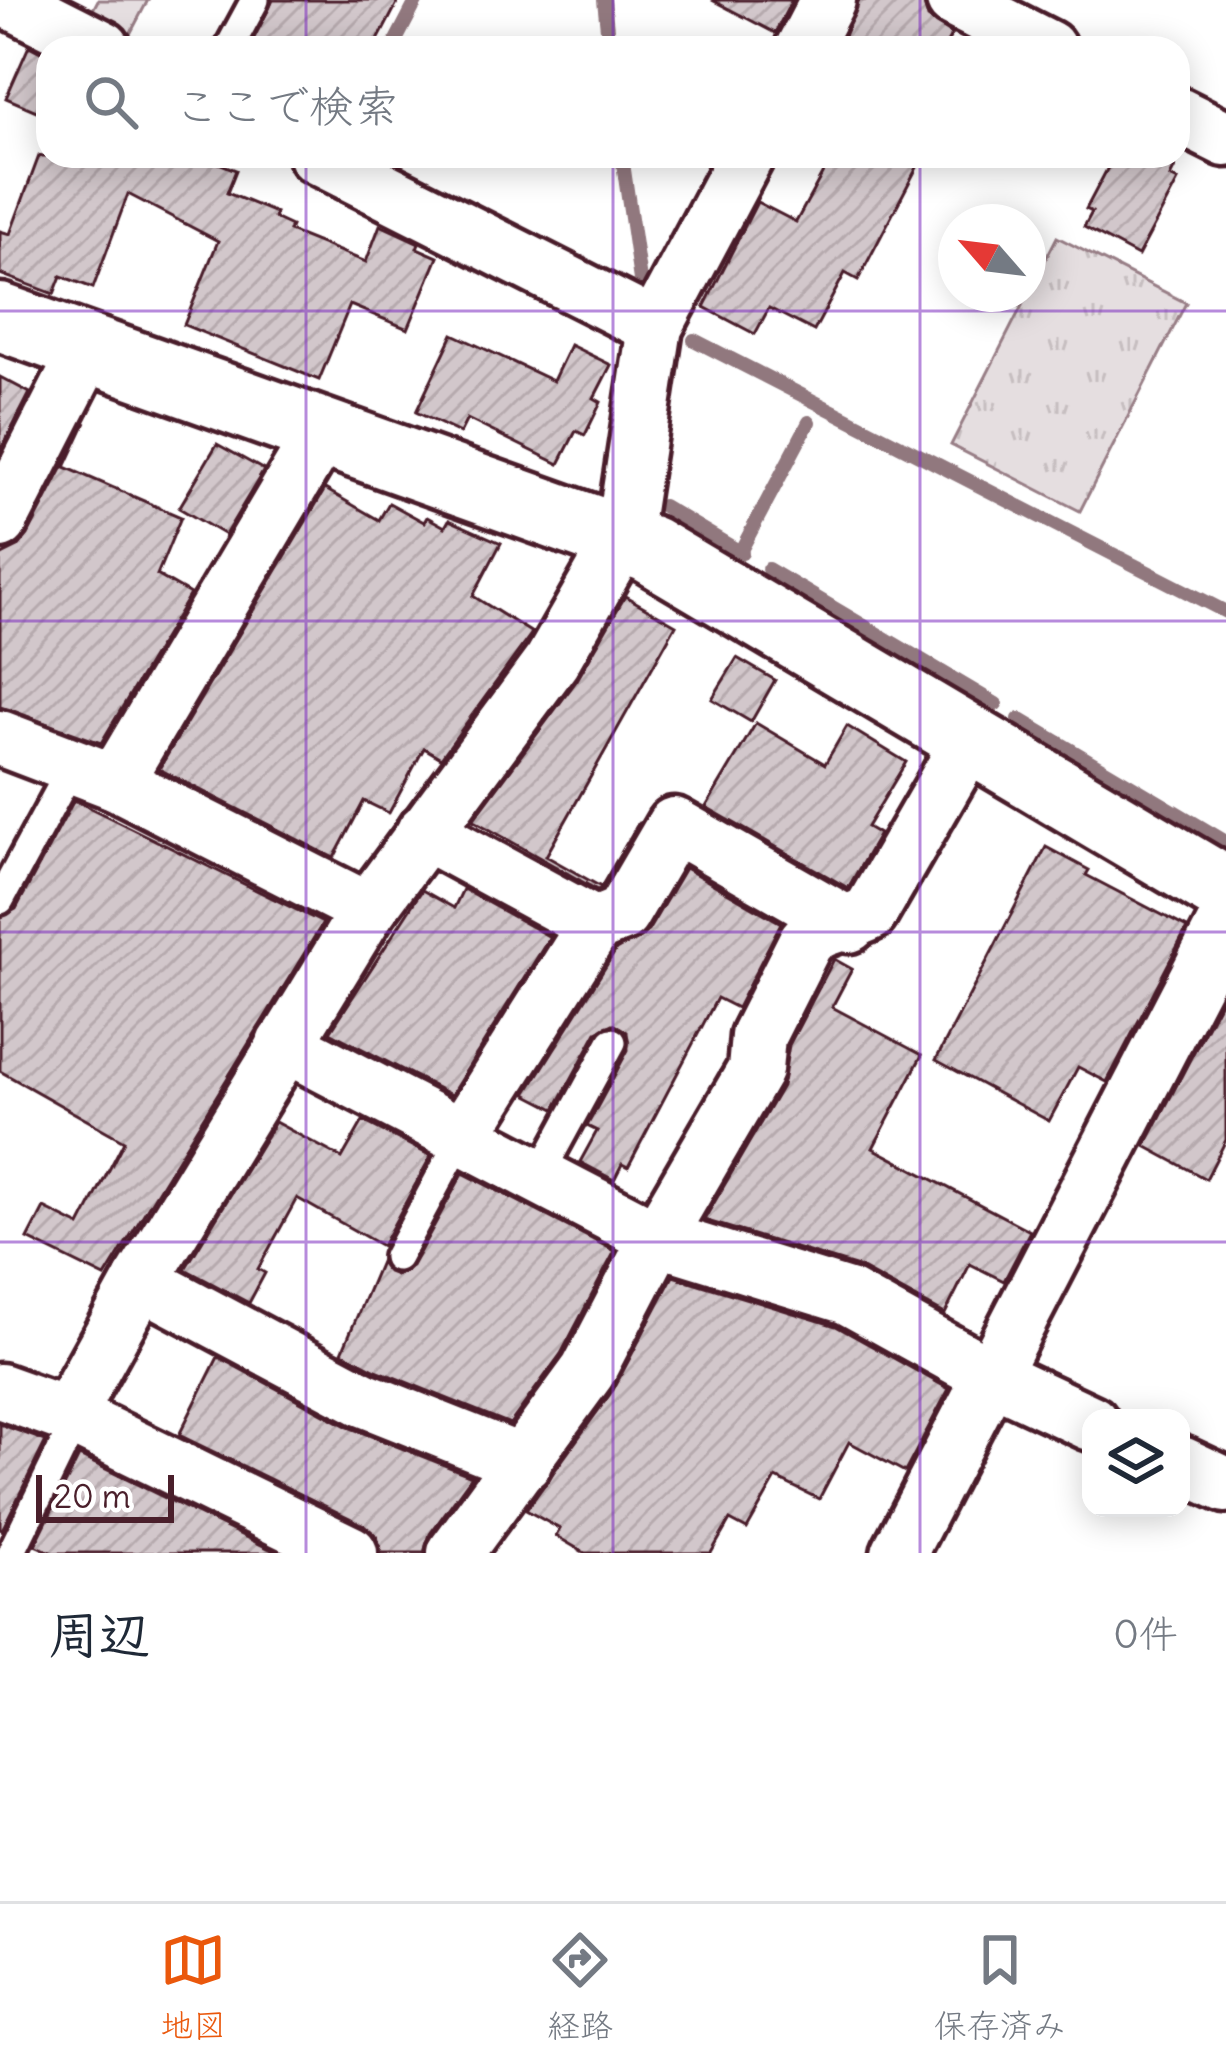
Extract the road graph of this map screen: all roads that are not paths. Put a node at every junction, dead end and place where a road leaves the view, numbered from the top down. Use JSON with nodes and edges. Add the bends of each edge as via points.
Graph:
{"nodes":[{"id":1,"x":255,"y":0,"type":"edge"},
{"id":2,"x":828,"y":0,"type":"edge"},
{"id":3,"x":954,"y":0,"type":"edge"},
{"id":4,"x":14,"y":1,"type":"edge"},
{"id":5,"x":80,"y":36,"type":"edge"},
{"id":6,"x":236,"y":36,"type":"edge"},
{"id":7,"x":808,"y":36,"type":"edge"},
{"id":8,"x":1024,"y":36,"type":"edge"},
{"id":9,"x":1190,"y":121,"type":"edge"},
{"id":10,"x":1226,"y":139,"type":"edge"},
{"id":11,"x":340,"y":168,"type":"edge"},
{"id":12,"x":740,"y":168,"type":"edge"},
{"id":13,"x":0,"y":317,"type":"edge"},
{"id":14,"x":655,"y":327,"type":"junction"},
{"id":15,"x":88,"y":349,"type":"junction"},
{"id":16,"x":323,"y":431,"type":"junction"},
{"id":17,"x":0,"y":521,"type":"edge"},
{"id":18,"x":623,"y":537,"type":"junction"},
{"id":19,"x":0,"y":738,"type":"edge"},
{"id":20,"x":970,"y":740,"type":"junction"},
{"id":21,"x":93,"y":775,"type":"junction"},
{"id":22,"x":424,"y":832,"type":"junction"},
{"id":23,"x":1226,"y":891,"type":"edge"},
{"id":24,"x":0,"y":900,"type":"edge"},
{"id":25,"x":368,"y":910,"type":"junction"},
{"id":26,"x":1226,"y":921,"type":"edge"},
{"id":27,"x":595,"y":925,"type":"junction"},
{"id":28,"x":849,"y":925,"type":"junction"},
{"id":29,"x":612,"y":1042,"type":"dead end"},
{"id":30,"x":284,"y":1044,"type":"junction"},
{"id":31,"x":462,"y":1136,"type":"junction"},
{"id":32,"x":539,"y":1176,"type":"junction"},
{"id":33,"x":657,"y":1238,"type":"junction"},
{"id":34,"x":397,"y":1257,"type":"dead end"},
{"id":35,"x":141,"y":1281,"type":"junction"},
{"id":36,"x":991,"y":1376,"type":"junction"},
{"id":37,"x":0,"y":1391,"type":"edge"},
{"id":38,"x":71,"y":1418,"type":"junction"},
{"id":39,"x":1082,"y":1419,"type":"edge"},
{"id":40,"x":524,"y":1462,"type":"junction"},
{"id":41,"x":1190,"y":1468,"type":"edge"},
{"id":42,"x":1226,"y":1485,"type":"edge"},
{"id":43,"x":11,"y":1553,"type":"edge"},
{"id":44,"x":350,"y":1553,"type":"edge"},
{"id":45,"x":455,"y":1553,"type":"edge"},
{"id":46,"x":899,"y":1553,"type":"edge"}],
"edges":[{"from":1,"to":6,"type":"lane"},
{"from":2,"to":7,"type":"street"},
{"from":3,"to":8,"type":"street"},
{"from":4,"to":5,"type":"street"},
{"from":9,"to":10,"type":"street"},
{"from":11,"to":14,"type":"street"},
{"from":12,"to":14,"type":"street"},
{"from":13,"to":15,"type":"street"},
{"from":14,"to":18,"type":"street"},
{"from":15,"to":16,"type":"street"},
{"from":15,"to":17,"type":"street"},
{"from":16,"to":18,"type":"street"},
{"from":16,"to":21,"type":"street"},
{"from":18,"to":20,"type":"street"},
{"from":18,"to":22,"type":"street","via":[[552,661]]},
{"from":19,"to":21,"type":"street"},
{"from":20,"to":23,"type":"street"},
{"from":20,"to":28,"type":"street","via":[[870,913]]},
{"from":21,"to":24,"type":"lane"},
{"from":21,"to":25,"type":"street"},
{"from":22,"to":25,"type":"street"},
{"from":22,"to":27,"type":"street"},
{"from":25,"to":30,"type":"street"},
{"from":26,"to":36,"type":"street"},
{"from":27,"to":28,"type":"street","via":[[622,914],[674,825]]},
{"from":27,"to":31,"type":"street"},
{"from":28,"to":33,"type":"street","via":[[818,929],[806,941],[758,1036],[755,1070]]},
{"from":29,"to":32,"type":"lane"},
{"from":30,"to":31,"type":"street"},
{"from":30,"to":35,"type":"street"},
{"from":31,"to":32,"type":"street"},
{"from":31,"to":34,"type":"lane"},
{"from":32,"to":33,"type":"street"},
{"from":33,"to":36,"type":"street","via":[[848,1298]]},
{"from":33,"to":40,"type":"street","via":[[588,1371]]},
{"from":35,"to":38,"type":"street"},
{"from":35,"to":40,"type":"street","via":[[363,1399]]},
{"from":36,"to":39,"type":"street"},
{"from":36,"to":46,"type":"street"},
{"from":37,"to":38,"type":"street"},
{"from":38,"to":43,"type":"lane"},
{"from":38,"to":44,"type":"street"},
{"from":40,"to":45,"type":"street"},
{"from":41,"to":42,"type":"street"}]}
